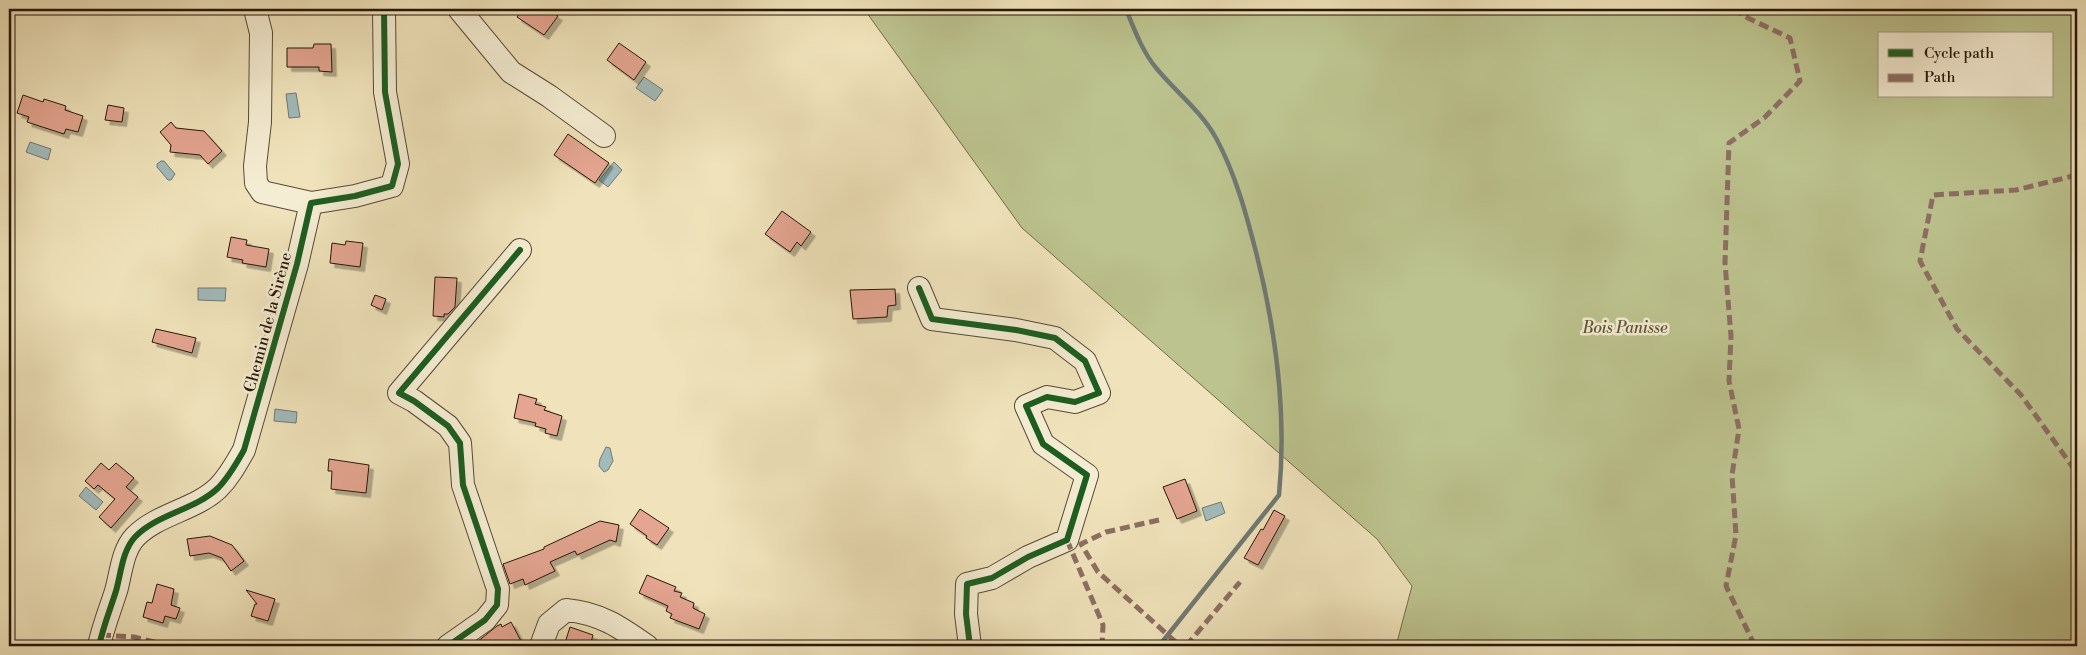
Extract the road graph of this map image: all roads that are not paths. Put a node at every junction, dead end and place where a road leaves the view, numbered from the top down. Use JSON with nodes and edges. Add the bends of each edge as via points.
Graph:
{"nodes":[{"id":1,"x":254,"y":9,"type":"edge"},
{"id":2,"x":384,"y":9,"type":"edge"},
{"id":3,"x":459,"y":9,"type":"edge"},
{"id":4,"x":604,"y":136,"type":"dead end"},
{"id":5,"x":311,"y":203,"type":"junction"},
{"id":6,"x":520,"y":250,"type":"dead end"},
{"id":7,"x":919,"y":288,"type":"dead end"},
{"id":8,"x":98,"y":646,"type":"edge"},
{"id":9,"x":449,"y":646,"type":"edge"},
{"id":10,"x":541,"y":646,"type":"edge"},
{"id":11,"x":647,"y":646,"type":"edge"},
{"id":12,"x":970,"y":646,"type":"edge"}],
"edges":[{"from":1,"to":5,"type":"street","via":[[261,33],[256,183],[262,192]]},
{"from":2,"to":5,"type":"street","via":[[384,92],[398,164],[392,186]]},
{"from":3,"to":4,"type":"street","via":[[511,72]]},
{"from":5,"to":8,"type":"street","name":"Chemin de la Sirène","via":[[295,274],[244,450],[217,489],[134,538],[120,572]]},
{"from":6,"to":9,"type":"street","via":[[399,393],[414,400],[448,426],[460,443],[463,485],[498,589],[496,605],[485,620]]},
{"from":7,"to":12,"type":"street","via":[[932,319],[1055,338],[1085,362],[1099,394],[1075,402],[1046,397],[1026,406],[1043,444],[1087,475],[1067,540],[992,578],[967,584]]},
{"from":10,"to":11,"type":"street","via":[[549,624],[566,610],[585,612],[615,624]]}]}
